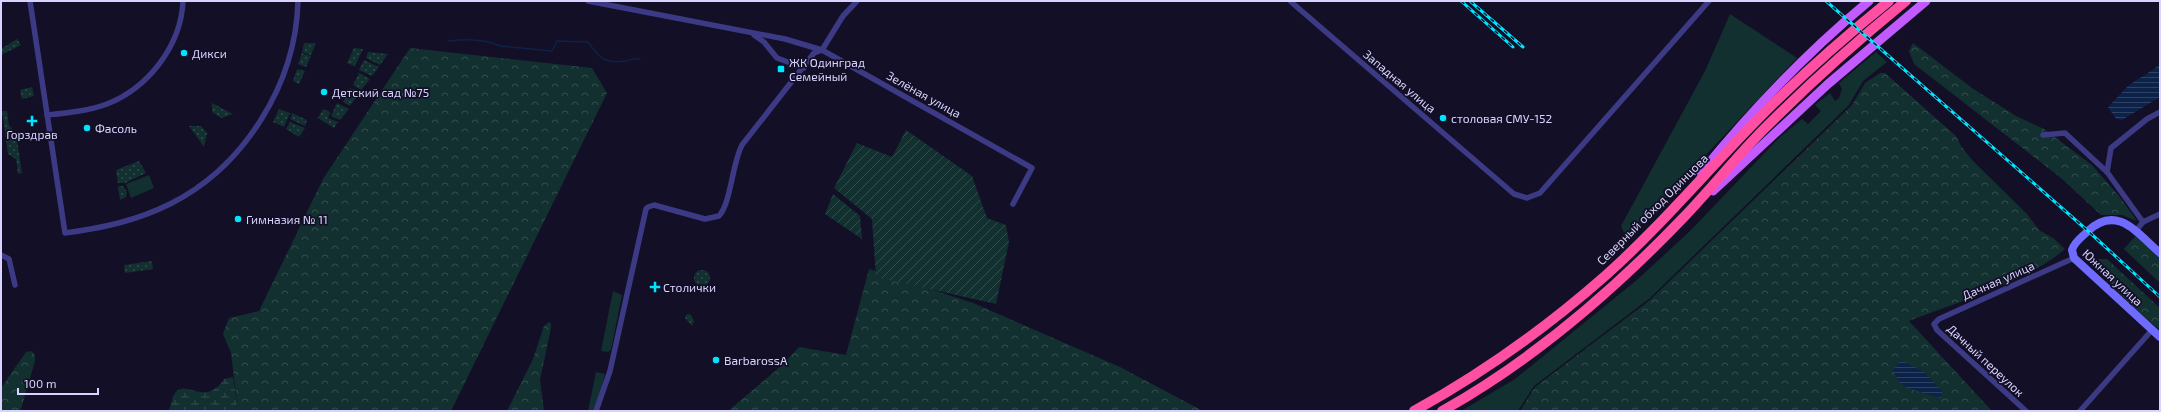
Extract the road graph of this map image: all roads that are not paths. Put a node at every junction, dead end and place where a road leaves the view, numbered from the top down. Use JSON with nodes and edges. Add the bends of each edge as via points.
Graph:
{"nodes":[{"id":1,"x":30,"y":1,"type":"edge"},
{"id":2,"x":183,"y":1,"type":"edge"},
{"id":3,"x":298,"y":1,"type":"edge"},
{"id":4,"x":588,"y":1,"type":"edge"},
{"id":5,"x":857,"y":1,"type":"edge"},
{"id":6,"x":1290,"y":1,"type":"edge"},
{"id":7,"x":1709,"y":1,"type":"edge"},
{"id":8,"x":1869,"y":1,"type":"edge"},
{"id":9,"x":1889,"y":1,"type":"edge"},
{"id":10,"x":1906,"y":1,"type":"edge"},
{"id":11,"x":1926,"y":1,"type":"edge"},
{"id":12,"x":750,"y":33,"type":"junction"},
{"id":13,"x":822,"y":50,"type":"junction"},
{"id":14,"x":804,"y":68,"type":"junction"},
{"id":15,"x":2160,"y":112,"type":"edge"},
{"id":16,"x":47,"y":115,"type":"junction"},
{"id":17,"x":2043,"y":135,"type":"dead end"},
{"id":18,"x":2107,"y":172,"type":"junction"},
{"id":19,"x":1013,"y":204,"type":"dead end"},
{"id":20,"x":1673,"y":208,"type":"junction"},
{"id":21,"x":2160,"y":214,"type":"edge"},
{"id":22,"x":1684,"y":217,"type":"junction"},
{"id":23,"x":2143,"y":222,"type":"junction"},
{"id":24,"x":2135,"y":232,"type":"junction"},
{"id":25,"x":2160,"y":253,"type":"edge"},
{"id":26,"x":1,"y":255,"type":"edge"},
{"id":27,"x":2074,"y":258,"type":"junction"},
{"id":28,"x":15,"y":285,"type":"dead end"},
{"id":29,"x":1934,"y":324,"type":"joint"},
{"id":30,"x":2152,"y":330,"type":"junction"},
{"id":31,"x":2160,"y":337,"type":"edge"},
{"id":32,"x":596,"y":411,"type":"edge"},
{"id":33,"x":1414,"y":411,"type":"edge"},
{"id":34,"x":1442,"y":411,"type":"edge"},
{"id":35,"x":2026,"y":411,"type":"edge"},
{"id":36,"x":2080,"y":411,"type":"edge"}],
"edges":[{"from":1,"to":16,"type":"street"},
{"from":2,"to":16,"type":"street","via":[[180,21],[167,51],[153,72],[144,80],[128,93],[107,104],[86,110]]},
{"from":3,"to":16,"type":"street","via":[[296,27],[284,74],[270,104],[252,132],[234,155],[204,182],[182,198],[155,211],[112,226],[65,233]]},
{"from":4,"to":12,"type":"street"},
{"from":5,"to":13,"type":"street"},
{"from":6,"to":7,"type":"street","name":"Западная улица","via":[[1514,194],[1527,198],[1540,193]]},
{"from":8,"to":20,"type":"main road","via":[[1805,57],[1735,131]]},
{"from":9,"to":20,"type":"highway","name":"Северный обход Одинцова","via":[[1813,66]]},
{"from":10,"to":22,"type":"highway","name":"Северный обход Одинцова","via":[[1821,74],[1763,130]]},
{"from":11,"to":22,"type":"main road","via":[[1828,84]]},
{"from":12,"to":13,"type":"street"},
{"from":12,"to":14,"type":"street","via":[[764,42],[777,58]]},
{"from":13,"to":14,"type":"street","via":[[814,53]]},
{"from":13,"to":19,"type":"street","name":"Зелёная улица","via":[[1032,168]]},
{"from":14,"to":32,"type":"street","via":[[742,145],[725,207],[719,216],[705,219],[654,206],[648,206],[646,209],[610,371]]},
{"from":15,"to":18,"type":"street","via":[[2147,119],[2111,148]]},
{"from":17,"to":18,"type":"street","via":[[2065,133]]},
{"from":18,"to":23,"type":"street"},
{"from":20,"to":33,"type":"highway","name":"Северный обход Одинцова","via":[[1634,248],[1560,314],[1482,371]]},
{"from":21,"to":23,"type":"street"},
{"from":22,"to":34,"type":"highway","name":"Северный обход Одинцова","via":[[1614,285],[1568,325],[1522,359]]},
{"from":23,"to":24,"type":"street"},
{"from":24,"to":25,"type":"street"},
{"from":24,"to":27,"type":"street","name":"Южная улица","via":[[2119,220],[2097,222],[2072,247]]},
{"from":26,"to":28,"type":"street","via":[[10,259]]},
{"from":27,"to":29,"type":"street","name":"Дачная улица","via":[[1939,319]]},
{"from":27,"to":30,"type":"street","name":"Южная улица"},
{"from":29,"to":35,"type":"street","name":"Дачный переулок","via":[[1937,330]]},
{"from":30,"to":31,"type":"street","name":"Южная улица"},
{"from":30,"to":36,"type":"street"}]}
